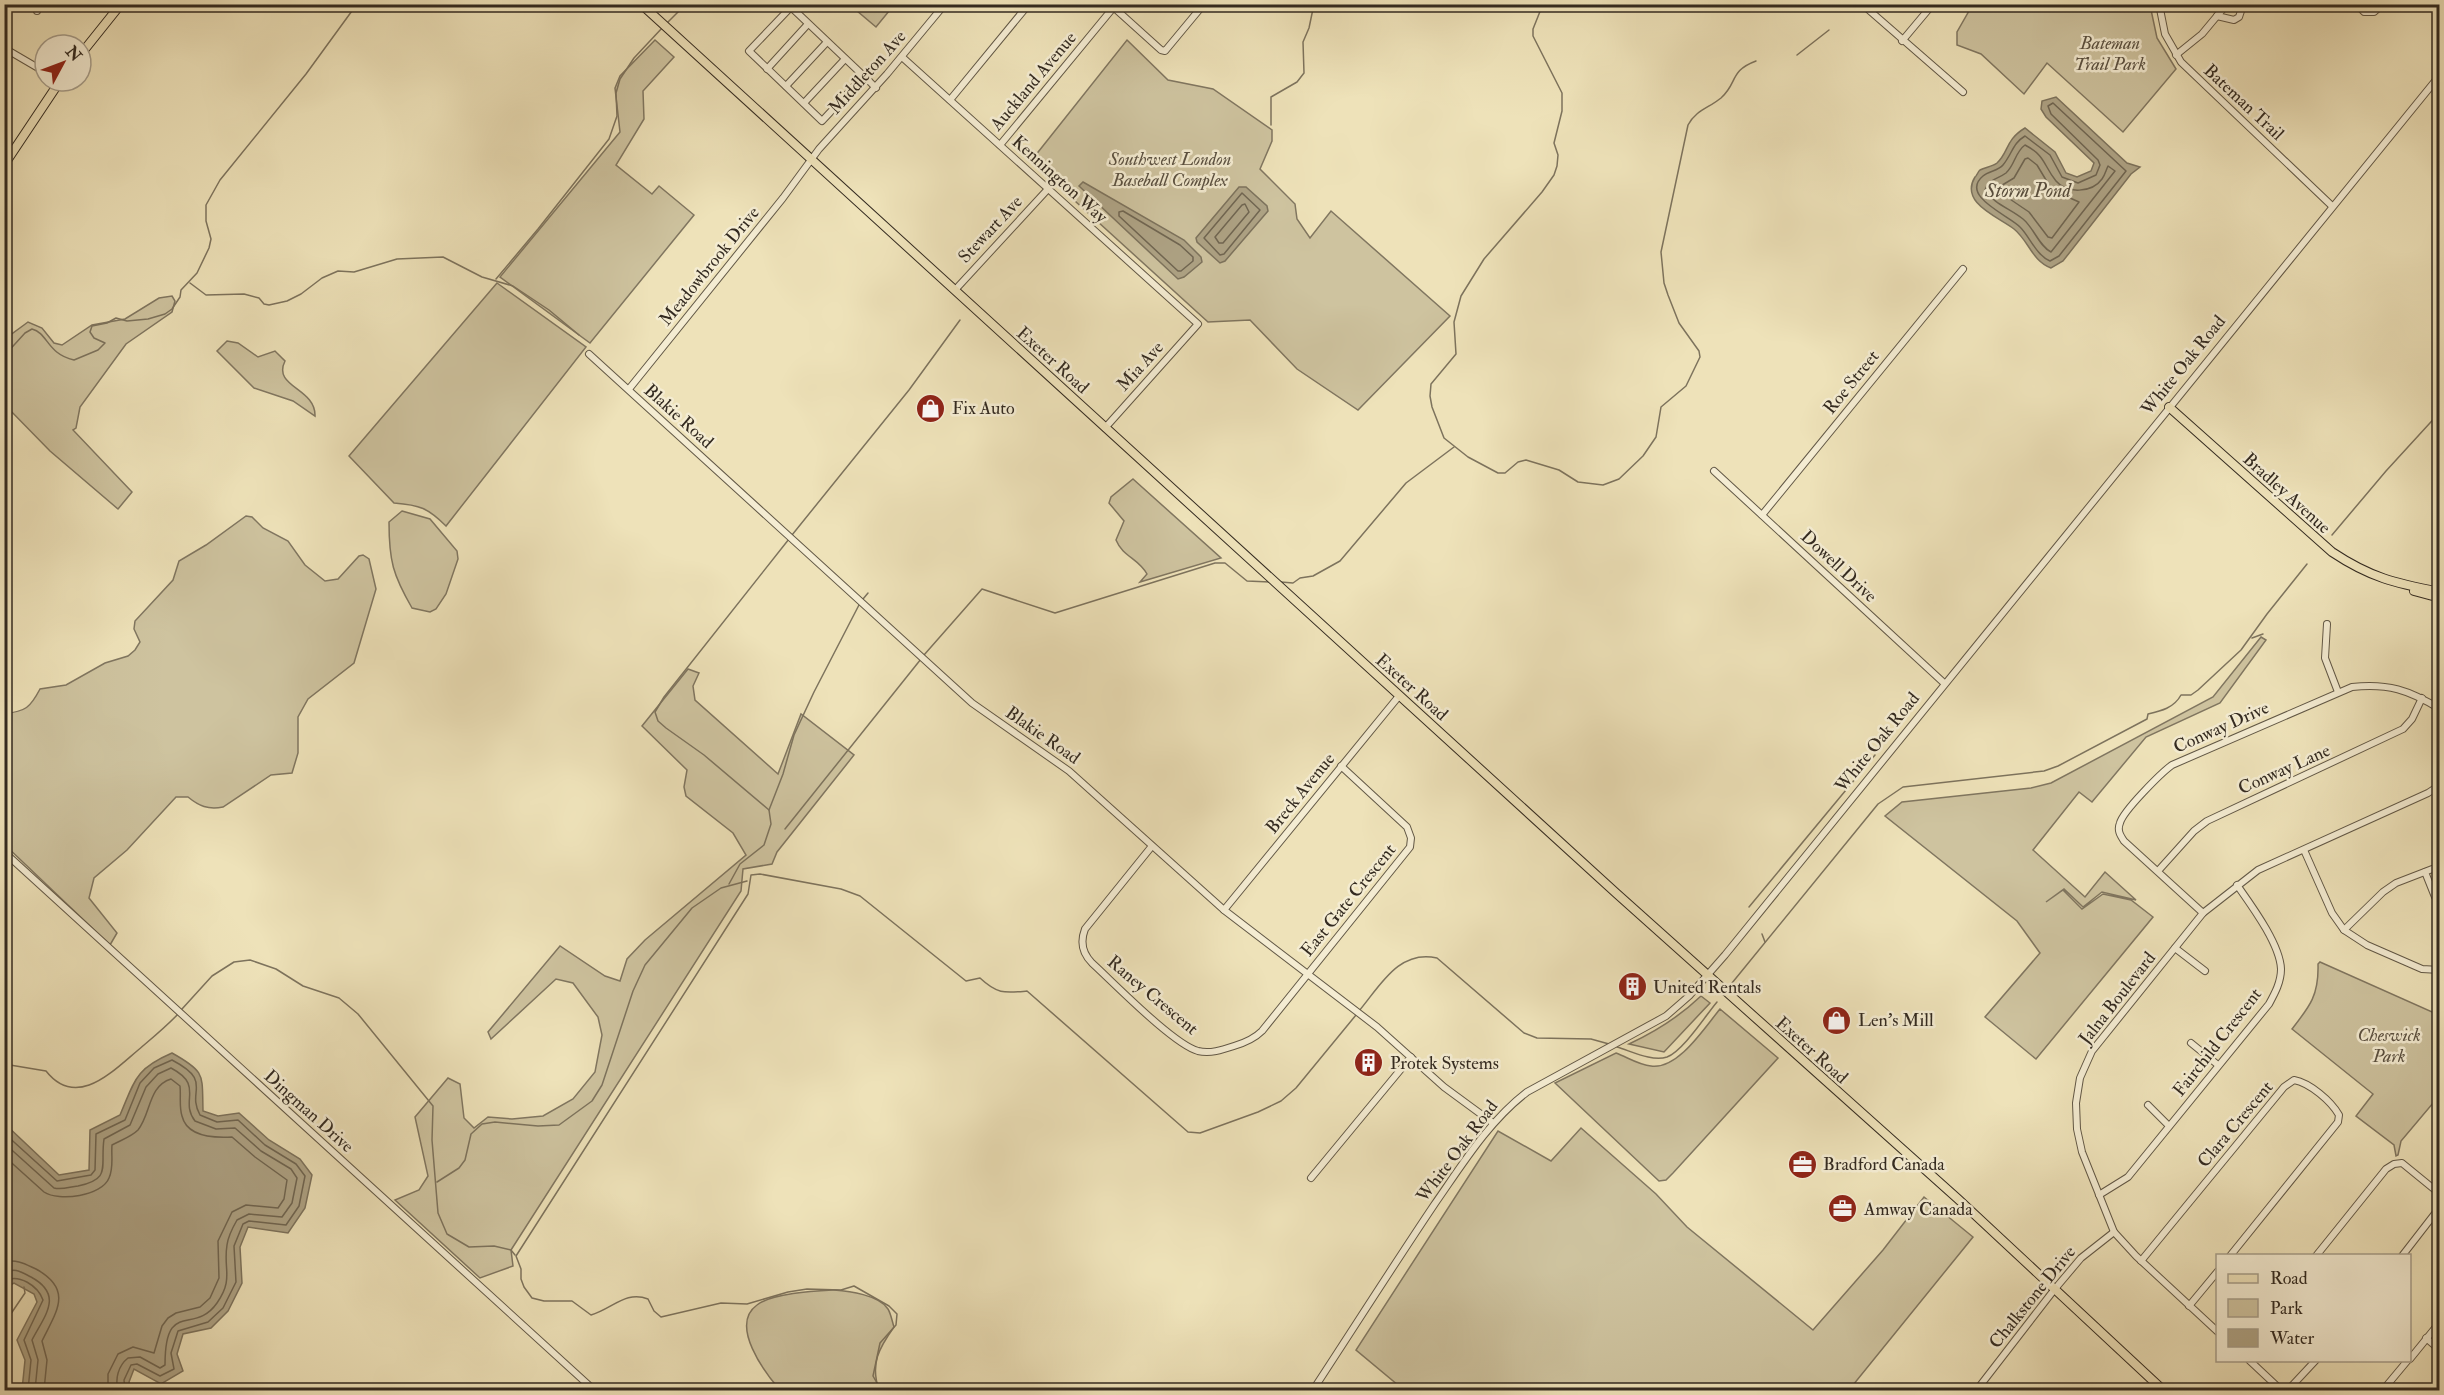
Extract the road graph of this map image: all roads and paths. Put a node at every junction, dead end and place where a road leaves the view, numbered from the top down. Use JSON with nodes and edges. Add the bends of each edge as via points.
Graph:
{"nodes":[{"id":1,"x":121,"y":4,"type":"edge"},
{"id":2,"x":641,"y":4,"type":"edge"},
{"id":3,"x":945,"y":4,"type":"edge"},
{"id":4,"x":1029,"y":4,"type":"edge"},
{"id":5,"x":1204,"y":4,"type":"edge"},
{"id":6,"x":1862,"y":4,"type":"edge"},
{"id":7,"x":1933,"y":4,"type":"edge"},
{"id":8,"x":2159,"y":4,"type":"edge"},
{"id":9,"x":2227,"y":4,"type":"edge"},
{"id":10,"x":2239,"y":4,"type":"edge"},
{"id":11,"x":2356,"y":4,"type":"edge"},
{"id":12,"x":2383,"y":4,"type":"edge"},
{"id":13,"x":1112,"y":6,"type":"edge"},
{"id":14,"x":2217,"y":16,"type":"junction"},
{"id":15,"x":808,"y":24,"type":"junction"},
{"id":16,"x":93,"y":39,"type":"edge"},
{"id":17,"x":1902,"y":41,"type":"junction"},
{"id":18,"x":827,"y":42,"type":"junction"},
{"id":19,"x":4,"y":48,"type":"edge"},
{"id":20,"x":2176,"y":55,"type":"junction"},
{"id":21,"x":903,"y":57,"type":"junction"},
{"id":22,"x":845,"y":58,"type":"junction"},
{"id":23,"x":33,"y":65,"type":"edge"},
{"id":24,"x":767,"y":69,"type":"junction"},
{"id":25,"x":2439,"y":75,"type":"edge"},
{"id":26,"x":864,"y":76,"type":"junction"},
{"id":27,"x":786,"y":86,"type":"junction"},
{"id":28,"x":876,"y":88,"type":"junction"},
{"id":29,"x":1963,"y":92,"type":"dead end"},
{"id":30,"x":52,"y":93,"type":"edge"},
{"id":31,"x":950,"y":100,"type":"junction"},
{"id":32,"x":804,"y":103,"type":"junction"},
{"id":33,"x":1000,"y":145,"type":"junction"},
{"id":34,"x":812,"y":159,"type":"junction"},
{"id":35,"x":4,"y":165,"type":"edge"},
{"id":36,"x":1048,"y":189,"type":"junction"},
{"id":37,"x":2332,"y":206,"type":"junction"},
{"id":38,"x":1963,"y":269,"type":"dead end"},
{"id":39,"x":955,"y":290,"type":"junction"},
{"id":40,"x":1198,"y":324,"type":"joint"},
{"id":41,"x":589,"y":354,"type":"dead end"},
{"id":42,"x":628,"y":389,"type":"junction"},
{"id":43,"x":2169,"y":407,"type":"junction"},
{"id":44,"x":1106,"y":428,"type":"junction"},
{"id":45,"x":1714,"y":471,"type":"dead end"},
{"id":46,"x":1762,"y":515,"type":"junction"},
{"id":47,"x":2396,"y":584,"type":"junction"},
{"id":48,"x":2439,"y":592,"type":"edge"},
{"id":49,"x":2439,"y":598,"type":"edge"},
{"id":50,"x":2327,"y":624,"type":"dead end"},
{"id":51,"x":1944,"y":683,"type":"junction"},
{"id":52,"x":2338,"y":692,"type":"junction"},
{"id":53,"x":1399,"y":696,"type":"junction"},
{"id":54,"x":2422,"y":698,"type":"junction"},
{"id":55,"x":2439,"y":709,"type":"edge"},
{"id":56,"x":1341,"y":766,"type":"junction"},
{"id":57,"x":2439,"y":785,"type":"edge"},
{"id":58,"x":1152,"y":846,"type":"junction"},
{"id":59,"x":2304,"y":850,"type":"junction"},
{"id":60,"x":4,"y":852,"type":"edge"},
{"id":61,"x":2439,"y":866,"type":"edge"},
{"id":62,"x":2158,"y":871,"type":"junction"},
{"id":63,"x":2425,"y":872,"type":"junction"},
{"id":64,"x":2237,"y":885,"type":"junction"},
{"id":65,"x":2436,"y":897,"type":"dead end"},
{"id":66,"x":1224,"y":910,"type":"junction"},
{"id":67,"x":2203,"y":913,"type":"junction"},
{"id":68,"x":2344,"y":930,"type":"junction"},
{"id":69,"x":2175,"y":948,"type":"junction"},
{"id":70,"x":2439,"y":970,"type":"edge"},
{"id":71,"x":2205,"y":971,"type":"dead end"},
{"id":72,"x":1308,"y":974,"type":"junction"},
{"id":73,"x":1708,"y":975,"type":"junction"},
{"id":74,"x":2191,"y":1043,"type":"dead end"},
{"id":75,"x":1411,"y":1057,"type":"junction"},
{"id":76,"x":2218,"y":1065,"type":"junction"},
{"id":77,"x":2148,"y":1105,"type":"dead end"},
{"id":78,"x":1493,"y":1123,"type":"junction"},
{"id":79,"x":2169,"y":1126,"type":"junction"},
{"id":80,"x":1311,"y":1178,"type":"dead end"},
{"id":81,"x":2439,"y":1194,"type":"edge"},
{"id":82,"x":2099,"y":1195,"type":"junction"},
{"id":83,"x":2439,"y":1207,"type":"edge"},
{"id":84,"x":2114,"y":1232,"type":"junction"},
{"id":85,"x":2232,"y":1254,"type":"edge"},
{"id":86,"x":2318,"y":1254,"type":"edge"},
{"id":87,"x":2404,"y":1254,"type":"edge"},
{"id":88,"x":2141,"y":1261,"type":"junction"},
{"id":89,"x":2216,"y":1272,"type":"edge"},
{"id":90,"x":2054,"y":1290,"type":"junction"},
{"id":91,"x":2189,"y":1306,"type":"junction"},
{"id":92,"x":2439,"y":1322,"type":"edge"},
{"id":93,"x":2216,"y":1331,"type":"edge"},
{"id":94,"x":2426,"y":1338,"type":"junction"},
{"id":95,"x":2439,"y":1350,"type":"edge"},
{"id":96,"x":2411,"y":1357,"type":"edge"},
{"id":97,"x":2251,"y":1362,"type":"edge"},
{"id":98,"x":2314,"y":1362,"type":"edge"},
{"id":99,"x":2407,"y":1362,"type":"edge"},
{"id":100,"x":1979,"y":1387,"type":"dead end"},
{"id":101,"x":594,"y":1390,"type":"edge"},
{"id":102,"x":1313,"y":1390,"type":"edge"},
{"id":103,"x":2163,"y":1390,"type":"edge"},
{"id":104,"x":2281,"y":1390,"type":"edge"},
{"id":105,"x":2288,"y":1390,"type":"edge"},
{"id":106,"x":2384,"y":1390,"type":"edge"}],
"edges":[{"from":1,"to":16,"type":"main road"},
{"from":2,"to":34,"type":"main road","name":"Exeter Road"},
{"from":3,"to":21,"type":"street","name":"Middleton Ave"},
{"from":4,"to":31,"type":"street"},
{"from":5,"to":13,"type":"street","via":[[1166,51],[1161,51]]},
{"from":6,"to":17,"type":"street"},
{"from":7,"to":17,"type":"street"},
{"from":8,"to":20,"type":"street","name":"Bateman Trail","via":[[2165,34]]},
{"from":9,"to":14,"type":"street"},
{"from":10,"to":14,"type":"street","via":[[2241,11],[2234,20]]},
{"from":11,"to":12,"type":"street","via":[[2364,12],[2374,12]]},
{"from":13,"to":33,"type":"street","name":"Auckland Avenue"},
{"from":14,"to":20,"type":"street"},
{"from":15,"to":18,"type":"street"},
{"from":15,"to":24,"type":"street"},
{"from":15,"to":24,"type":"street","via":[[790,7],[749,51]]},
{"from":17,"to":29,"type":"street"},
{"from":18,"to":22,"type":"street"},
{"from":18,"to":27,"type":"street"},
{"from":19,"to":23,"type":"street"},
{"from":20,"to":37,"type":"street","name":"Bateman Trail"},
{"from":21,"to":28,"type":"street","name":"Middleton Ave"},
{"from":21,"to":31,"type":"street","name":"Kennington Way"},
{"from":22,"to":26,"type":"street"},
{"from":22,"to":32,"type":"street"},
{"from":24,"to":27,"type":"street"},
{"from":25,"to":37,"type":"street","name":"White Oak Road"},
{"from":26,"to":28,"type":"street"},
{"from":26,"to":32,"type":"street","via":[[822,121]]},
{"from":27,"to":32,"type":"street"},
{"from":28,"to":34,"type":"street","name":"Middleton Ave"},
{"from":30,"to":35,"type":"main road"},
{"from":31,"to":33,"type":"street","name":"Kennington Way"},
{"from":33,"to":36,"type":"street","name":"Kennington Way"},
{"from":34,"to":39,"type":"main road","name":"Exeter Road"},
{"from":34,"to":42,"type":"street","name":"Meadowbrook Drive"},
{"from":36,"to":39,"type":"street","name":"Stewart Ave"},
{"from":36,"to":40,"type":"street","name":"Kennington Way"},
{"from":37,"to":43,"type":"street","name":"White Oak Road"},
{"from":38,"to":46,"type":"street","name":"Roe Street"},
{"from":39,"to":44,"type":"main road","name":"Exeter Road"},
{"from":40,"to":44,"type":"street","name":"Mia Ave"},
{"from":41,"to":42,"type":"street","name":"Blakie Road"},
{"from":42,"to":58,"type":"street","name":"Blakie Road","via":[[972,703],[1069,771]]},
{"from":43,"to":47,"type":"main road","name":"Bradley Avenue","via":[[2332,552],[2365,573]]},
{"from":43,"to":51,"type":"street","name":"White Oak Road"},
{"from":44,"to":53,"type":"main road","name":"Exeter Road"},
{"from":45,"to":46,"type":"street","name":"Dowell Drive"},
{"from":46,"to":51,"type":"street","name":"Dowell Drive"},
{"from":47,"to":48,"type":"main road","name":"Bradley Avenue"},
{"from":47,"to":49,"type":"main road","name":"Bradley Avenue"},
{"from":50,"to":52,"type":"street","via":[[2325,658]]},
{"from":51,"to":73,"type":"street","name":"White Oak Road"},
{"from":52,"to":54,"type":"street","name":"Conway Drive","via":[[2382,685],[2401,688]]},
{"from":52,"to":62,"type":"street","name":"Conway Drive","via":[[2172,765],[2160,774],[2120,822],[2119,833]]},
{"from":53,"to":56,"type":"street","name":"Breck Avenue"},
{"from":53,"to":73,"type":"main road","name":"Exeter Road"},
{"from":54,"to":55,"type":"street","name":"Conway Drive"},
{"from":54,"to":62,"type":"street","name":"Conway Lane","via":[[2403,729],[2207,821]]},
{"from":56,"to":66,"type":"street","name":"Breck Avenue"},
{"from":56,"to":72,"type":"street","name":"East Gate Crescent","via":[[1407,826],[1411,841]]},
{"from":57,"to":59,"type":"street","name":"Jalna Boulevard"},
{"from":58,"to":66,"type":"street","name":"Blakie Road"},
{"from":58,"to":72,"type":"street","name":"Raney Crescent","via":[[1085,928],[1082,947],[1092,963],[1178,1040],[1206,1052],[1221,1051],[1253,1038]]},
{"from":59,"to":64,"type":"street","name":"Jalna Boulevard","via":[[2258,870]]},
{"from":59,"to":68,"type":"street","via":[[2332,913]]},
{"from":60,"to":101,"type":"street","name":"Dingman Drive"},
{"from":61,"to":63,"type":"street"},
{"from":62,"to":67,"type":"street","name":"Conway Drive"},
{"from":63,"to":65,"type":"street"},
{"from":63,"to":68,"type":"street","via":[[2383,891]]},
{"from":64,"to":67,"type":"street","name":"Jalna Boulevard"},
{"from":64,"to":76,"type":"street","name":"Fairchild Crescent","via":[[2260,919],[2281,969],[2269,1004]]},
{"from":66,"to":72,"type":"street","name":"Blakie Road"},
{"from":67,"to":69,"type":"street","name":"Jalna Boulevard"},
{"from":68,"to":70,"type":"street","via":[[2367,945],[2422,969]]},
{"from":69,"to":71,"type":"street"},
{"from":69,"to":82,"type":"street","name":"Jalna Boulevard","via":[[2092,1051],[2080,1078],[2077,1129]]},
{"from":72,"to":75,"type":"street","name":"Blakie Road"},
{"from":73,"to":78,"type":"street","name":"White Oak Road","via":[[1666,1016],[1527,1092]]},
{"from":73,"to":90,"type":"main road","name":"Exeter Road"},
{"from":74,"to":76,"type":"street"},
{"from":75,"to":78,"type":"street","name":"Blakie Road"},
{"from":75,"to":80,"type":"street"},
{"from":76,"to":79,"type":"street","name":"Fairchild Crescent"},
{"from":77,"to":79,"type":"street"},
{"from":78,"to":102,"type":"street","name":"White Oak Road"},
{"from":79,"to":82,"type":"street","name":"Fairchild Crescent","via":[[2122,1183]]},
{"from":81,"to":86,"type":"street","via":[[2402,1162],[2394,1164]]},
{"from":82,"to":84,"type":"street","name":"Jalna Boulevard"},
{"from":83,"to":87,"type":"street"},
{"from":84,"to":88,"type":"street","name":"Jalna Boulevard"},
{"from":84,"to":90,"type":"street","name":"Chalkstone Drive","via":[[2081,1258]]},
{"from":85,"to":88,"type":"street","name":"Clara Crescent","via":[[2338,1122],[2339,1115],[2332,1106],[2301,1081],[2294,1080],[2284,1087]]},
{"from":88,"to":91,"type":"street","name":"Jalna Boulevard"},
{"from":89,"to":91,"type":"street"},
{"from":90,"to":100,"type":"street","name":"Chalkstone Drive"},
{"from":90,"to":103,"type":"main road","name":"Exeter Road"},
{"from":91,"to":93,"type":"street","name":"Jalna Boulevard"},
{"from":92,"to":94,"type":"street"},
{"from":94,"to":95,"type":"street"},
{"from":94,"to":96,"type":"street"},
{"from":97,"to":104,"type":"street"},
{"from":98,"to":105,"type":"street"},
{"from":99,"to":106,"type":"street"}]}
